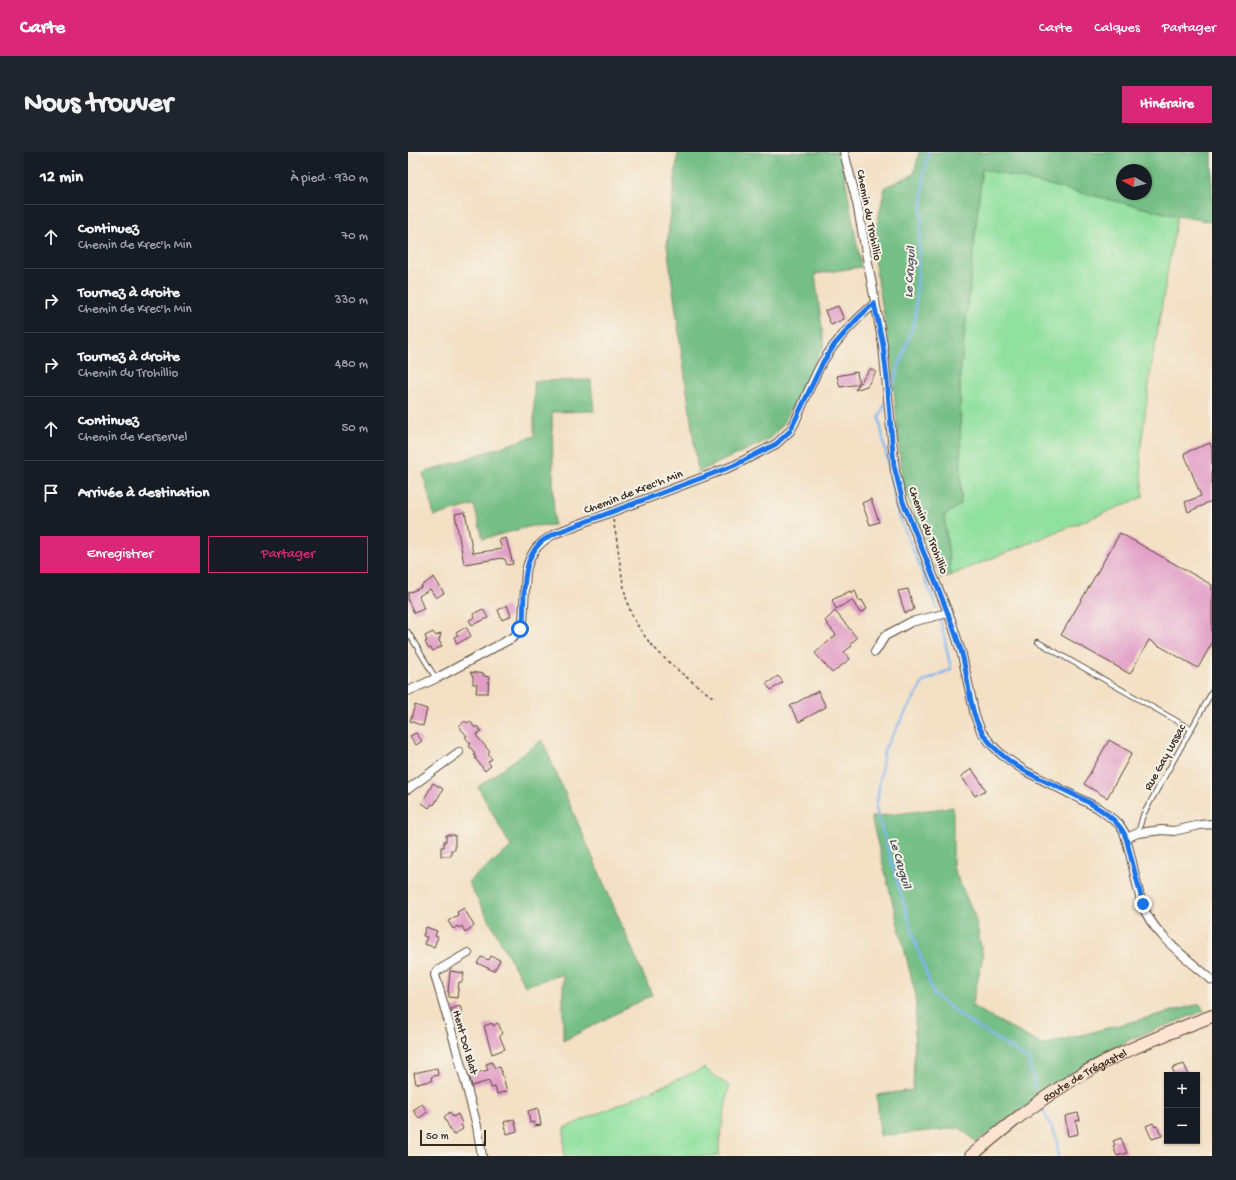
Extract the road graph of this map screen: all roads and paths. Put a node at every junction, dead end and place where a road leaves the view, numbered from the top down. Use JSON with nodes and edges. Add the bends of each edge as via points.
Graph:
{"nodes":[{"id":1,"x":844,"y":152,"type":"edge"},
{"id":2,"x":874,"y":303,"type":"junction"},
{"id":3,"x":611,"y":512,"type":"junction"},
{"id":4,"x":948,"y":613,"type":"junction"},
{"id":5,"x":408,"y":632,"type":"edge"},
{"id":6,"x":1038,"y":642,"type":"dead end"},
{"id":7,"x":875,"y":652,"type":"dead end"},
{"id":8,"x":436,"y":678,"type":"junction"},
{"id":9,"x":408,"y":691,"type":"edge"},
{"id":10,"x":1212,"y":692,"type":"edge"},
{"id":11,"x":716,"y":697,"type":"dead end"},
{"id":12,"x":1191,"y":729,"type":"junction"},
{"id":13,"x":459,"y":752,"type":"dead end"},
{"id":14,"x":408,"y":789,"type":"edge"},
{"id":15,"x":1212,"y":824,"type":"edge"},
{"id":16,"x":1138,"y":833,"type":"junction"},
{"id":17,"x":1126,"y":838,"type":"junction"},
{"id":18,"x":468,"y":953,"type":"dead end"},
{"id":19,"x":1212,"y":980,"type":"edge"},
{"id":20,"x":1212,"y":1016,"type":"edge"},
{"id":21,"x":482,"y":1156,"type":"edge"},
{"id":22,"x":971,"y":1156,"type":"edge"}],
"edges":[{"from":1,"to":2,"type":"street","name":"Chemin du Trohillio","via":[[857,203]]},
{"from":2,"to":3,"type":"street","name":"Chemin de Krec'h Min","via":[[846,331],[823,362],[795,422],[784,438],[733,466]]},
{"from":2,"to":4,"type":"street","name":"Chemin du Trohillio","via":[[883,345],[895,471],[903,502]]},
{"from":3,"to":8,"type":"street","name":"Chemin de Krec'h Min","via":[[556,533],[540,543],[528,565],[523,622],[517,634]]},
{"from":3,"to":11,"type":"path","via":[[628,603],[640,628],[675,669]]},
{"from":4,"to":7,"type":"street","via":[[911,622],[885,636]]},
{"from":4,"to":17,"type":"street","name":"Chemin du Trohillio","via":[[962,655],[975,716],[986,738],[1002,755],[1025,771],[1098,808],[1119,824]]},
{"from":5,"to":8,"type":"lane"},
{"from":6,"to":12,"type":"lane"},
{"from":8,"to":9,"type":"street","name":"Chemin de Krec'h Min"},
{"from":10,"to":12,"type":"lane","name":"Rue Gay Lussac"},
{"from":12,"to":16,"type":"lane","name":"Rue Gay Lussac","via":[[1143,815]]},
{"from":13,"to":14,"type":"street"},
{"from":15,"to":16,"type":"street","via":[[1174,831]]},
{"from":16,"to":17,"type":"street"},
{"from":17,"to":19,"type":"street","name":"Chemin du Trohillio","via":[[1143,904],[1150,918],[1158,931]]},
{"from":18,"to":21,"type":"street","name":"Hent Dol Blat","via":[[437,971],[435,975],[477,1126]]},
{"from":20,"to":22,"type":"main road","name":"Route de Trégastel","via":[[1155,1038],[1076,1078]]}]}
